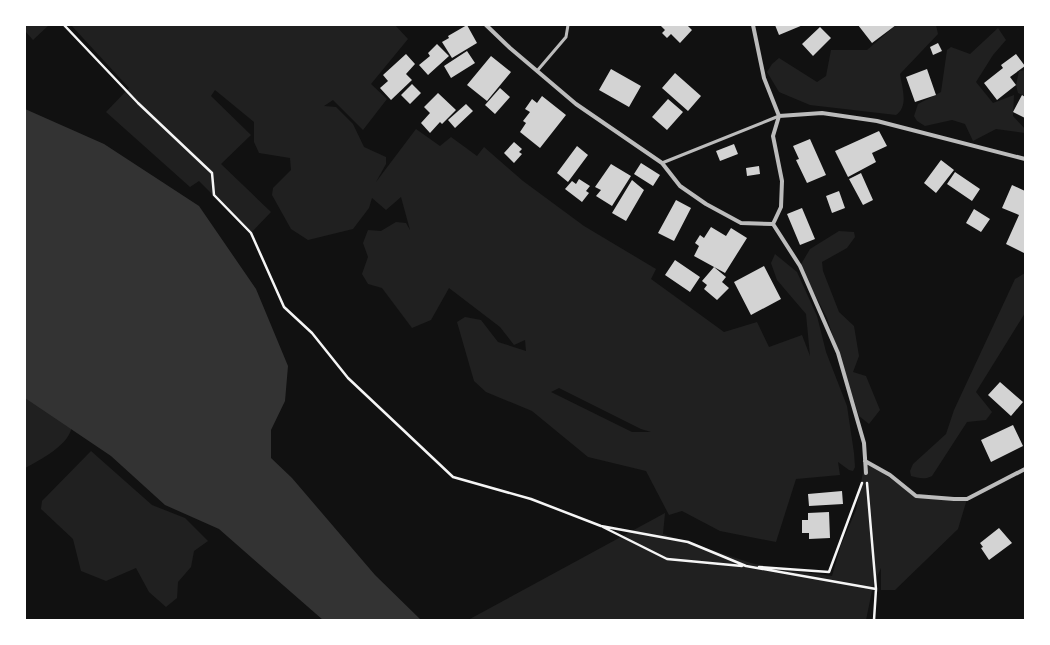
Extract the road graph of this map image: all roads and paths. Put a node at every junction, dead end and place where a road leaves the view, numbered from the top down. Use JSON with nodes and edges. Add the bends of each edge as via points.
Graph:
{"nodes":[{"id":1,"x":64,"y":25,"type":"edge"},
{"id":2,"x":486,"y":25,"type":"edge"},
{"id":3,"x":568,"y":25,"type":"edge"},
{"id":4,"x":753,"y":25,"type":"edge"},
{"id":5,"x":537,"y":71,"type":"junction"},
{"id":6,"x":779,"y":116,"type":"junction"},
{"id":7,"x":1025,"y":159,"type":"edge"},
{"id":8,"x":662,"y":163,"type":"junction"},
{"id":9,"x":773,"y":224,"type":"junction"},
{"id":10,"x":865,"y":461,"type":"junction"},
{"id":11,"x":1025,"y":469,"type":"edge"},
{"id":12,"x":866,"y":473,"type":"junction"},
{"id":13,"x":601,"y":526,"type":"junction"},
{"id":14,"x":746,"y":566,"type":"junction"},
{"id":15,"x":876,"y":589,"type":"junction"},
{"id":16,"x":874,"y":620,"type":"edge"}],
"edges":[{"from":1,"to":13,"type":"path","via":[[138,103],[212,173],[214,195],[251,233],[284,307],[312,332],[348,378],[453,477],[531,499]]},
{"from":2,"to":5,"type":"street"},
{"from":3,"to":5,"type":"lane","via":[[566,37]]},
{"from":4,"to":6,"type":"street","via":[[764,78]]},
{"from":5,"to":8,"type":"street","via":[[576,104]]},
{"from":6,"to":7,"type":"street","via":[[822,113],[877,121]]},
{"from":6,"to":8,"type":"lane"},
{"from":6,"to":9,"type":"street","via":[[773,136],[782,181],[781,207]]},
{"from":8,"to":9,"type":"street","via":[[680,186],[706,204],[741,223]]},
{"from":9,"to":10,"type":"street","via":[[800,266],[838,353],[864,442]]},
{"from":10,"to":11,"type":"street","via":[[890,475],[916,496],[967,499]]},
{"from":10,"to":12,"type":"street"},
{"from":12,"to":14,"type":"path","via":[[829,572]]},
{"from":12,"to":15,"type":"path"},
{"from":13,"to":14,"type":"path","via":[[688,542]]},
{"from":13,"to":14,"type":"path","via":[[667,559]]},
{"from":14,"to":15,"type":"path"},
{"from":15,"to":16,"type":"path"}]}
